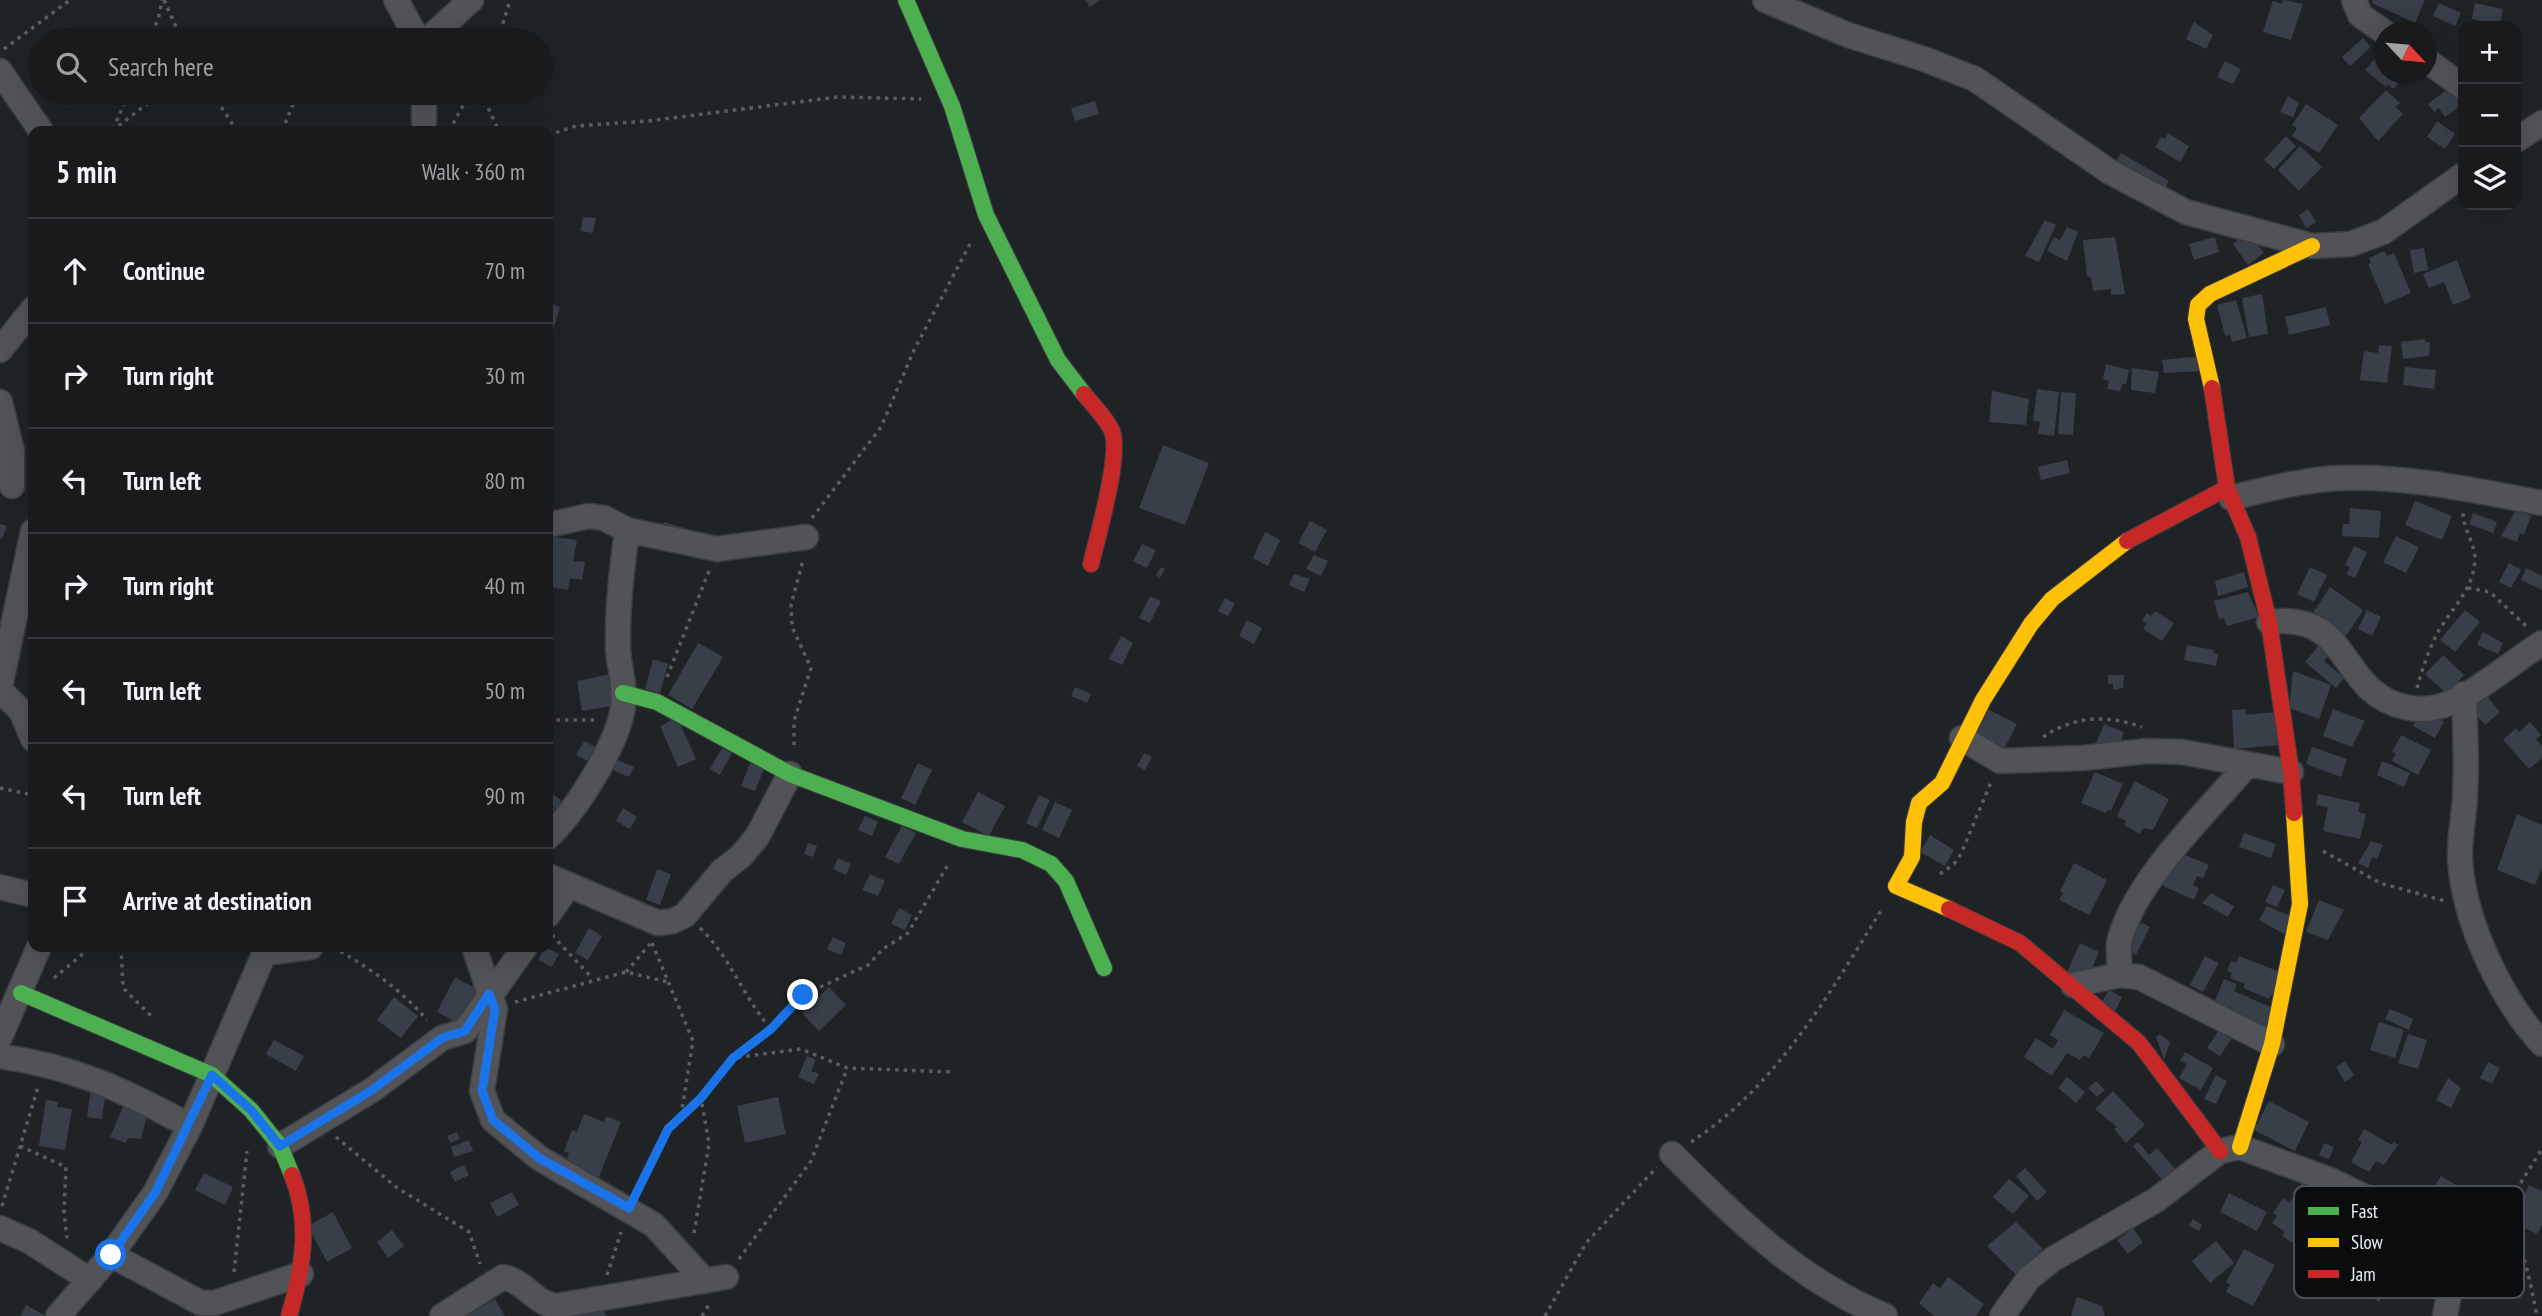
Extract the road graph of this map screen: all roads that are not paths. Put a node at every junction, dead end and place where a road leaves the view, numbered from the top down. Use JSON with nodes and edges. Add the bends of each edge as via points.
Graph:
{"nodes":[{"id":1,"x":396,"y":0,"type":"edge"},
{"id":2,"x":471,"y":0,"type":"edge"},
{"id":3,"x":906,"y":0,"type":"edge"},
{"id":4,"x":1765,"y":0,"type":"edge"},
{"id":5,"x":2354,"y":0,"type":"edge"},
{"id":6,"x":2374,"y":25,"type":"edge"},
{"id":7,"x":411,"y":28,"type":"edge"},
{"id":8,"x":440,"y":28,"type":"edge"},
{"id":9,"x":2437,"y":68,"type":"edge"},
{"id":10,"x":3,"y":83,"type":"edge"},
{"id":11,"x":2459,"y":84,"type":"edge"},
{"id":12,"x":424,"y":105,"type":"edge"},
{"id":13,"x":37,"y":126,"type":"edge"},
{"id":14,"x":424,"y":126,"type":"edge"},
{"id":15,"x":2458,"y":179,"type":"edge"},
{"id":16,"x":2312,"y":246,"type":"junction"},
{"id":17,"x":28,"y":315,"type":"edge"},
{"id":18,"x":0,"y":350,"type":"edge"},
{"id":19,"x":0,"y":402,"type":"edge"},
{"id":20,"x":15,"y":487,"type":"edge"},
{"id":21,"x":2229,"y":493,"type":"junction"},
{"id":22,"x":2542,"y":503,"type":"edge"},
{"id":23,"x":553,"y":523,"type":"edge"},
{"id":24,"x":627,"y":530,"type":"junction"},
{"id":25,"x":806,"y":537,"type":"road end"},
{"id":26,"x":28,"y":555,"type":"edge"},
{"id":27,"x":1091,"y":564,"type":"dead end"},
{"id":28,"x":2269,"y":622,"type":"junction"},
{"id":29,"x":2542,"y":643,"type":"edge"},
{"id":30,"x":0,"y":688,"type":"edge"},
{"id":31,"x":623,"y":693,"type":"junction"},
{"id":32,"x":2464,"y":694,"type":"junction"},
{"id":33,"x":28,"y":728,"type":"edge"},
{"id":34,"x":1962,"y":738,"type":"junction"},
{"id":35,"x":2248,"y":764,"type":"junction"},
{"id":36,"x":2291,"y":772,"type":"junction"},
{"id":37,"x":790,"y":774,"type":"junction"},
{"id":38,"x":553,"y":832,"type":"edge"},
{"id":39,"x":558,"y":881,"type":"edge"},
{"id":40,"x":0,"y":887,"type":"edge"},
{"id":41,"x":28,"y":894,"type":"edge"},
{"id":42,"x":553,"y":898,"type":"edge"},
{"id":43,"x":38,"y":952,"type":"edge"},
{"id":44,"x":265,"y":952,"type":"edge"},
{"id":45,"x":476,"y":952,"type":"edge"},
{"id":46,"x":521,"y":952,"type":"edge"},
{"id":47,"x":1104,"y":968,"type":"dead end"},
{"id":48,"x":2120,"y":975,"type":"junction"},
{"id":49,"x":2073,"y":985,"type":"junction"},
{"id":50,"x":26,"y":996,"type":"junction"},
{"id":51,"x":492,"y":1002,"type":"junction"},
{"id":52,"x":0,"y":1037,"type":"edge"},
{"id":53,"x":2272,"y":1044,"type":"junction"},
{"id":54,"x":2542,"y":1044,"type":"edge"},
{"id":55,"x":0,"y":1056,"type":"edge"},
{"id":56,"x":212,"y":1075,"type":"junction"},
{"id":57,"x":190,"y":1126,"type":"junction"},
{"id":58,"x":280,"y":1146,"type":"junction"},
{"id":59,"x":2230,"y":1149,"type":"junction"},
{"id":60,"x":1672,"y":1154,"type":"road end"},
{"id":61,"x":2342,"y":1186,"type":"edge"},
{"id":62,"x":0,"y":1228,"type":"edge"},
{"id":63,"x":111,"y":1255,"type":"junction"},
{"id":64,"x":81,"y":1274,"type":"junction"},
{"id":65,"x":301,"y":1274,"type":"junction"},
{"id":66,"x":58,"y":1316,"type":"edge"},
{"id":67,"x":289,"y":1316,"type":"edge"},
{"id":68,"x":442,"y":1316,"type":"edge"},
{"id":69,"x":1885,"y":1316,"type":"edge"},
{"id":70,"x":2002,"y":1316,"type":"edge"}],
"edges":[{"from":1,"to":7,"type":"street"},
{"from":2,"to":8,"type":"street"},
{"from":3,"to":27,"type":"street","via":[[952,106],[986,215],[1058,360],[1113,431],[1108,496]]},
{"from":4,"to":16,"type":"street","via":[[1847,35],[1975,79],[2110,172],[2186,212]]},
{"from":5,"to":6,"type":"street","via":[[2360,15]]},
{"from":9,"to":11,"type":"street"},
{"from":10,"to":13,"type":"street"},
{"from":12,"to":14,"type":"street"},
{"from":15,"to":16,"type":"street","via":[[2383,232],[2351,244]]},
{"from":16,"to":21,"type":"street","via":[[2210,294],[2196,311]]},
{"from":17,"to":18,"type":"street"},
{"from":19,"to":20,"type":"street"},
{"from":21,"to":22,"type":"street","via":[[2295,482],[2386,479]]},
{"from":21,"to":28,"type":"street","via":[[2248,537]]},
{"from":21,"to":34,"type":"street","via":[[2128,540],[2052,599],[2031,624]]},
{"from":23,"to":24,"type":"street","via":[[589,516]]},
{"from":24,"to":25,"type":"street","via":[[717,549]]},
{"from":24,"to":31,"type":"street","via":[[618,594]]},
{"from":26,"to":30,"type":"street"},
{"from":28,"to":32,"type":"street","via":[[2303,622],[2335,641],[2377,698],[2412,708],[2449,704]]},
{"from":28,"to":36,"type":"street"},
{"from":29,"to":32,"type":"street"},
{"from":30,"to":33,"type":"street"},
{"from":31,"to":37,"type":"street","via":[[657,702]]},
{"from":31,"to":38,"type":"street","via":[[620,719],[603,759]]},
{"from":32,"to":54,"type":"street","via":[[2466,765],[2460,863],[2471,914],[2498,982]]},
{"from":34,"to":35,"type":"street","via":[[2000,761],[2147,751]]},
{"from":34,"to":49,"type":"street","via":[[1942,783],[1919,803],[1912,856],[1896,886],[2010,938]]},
{"from":35,"to":36,"type":"street"},
{"from":35,"to":48,"type":"street","via":[[2150,880],[2120,938]]},
{"from":36,"to":53,"type":"street","via":[[2300,904]]},
{"from":37,"to":39,"type":"street","via":[[757,837],[685,915],[673,921],[658,923]]},
{"from":37,"to":47,"type":"street","via":[[962,839],[1022,850],[1051,864],[1066,881]]},
{"from":39,"to":42,"type":"street"},
{"from":40,"to":41,"type":"street"},
{"from":43,"to":50,"type":"street"},
{"from":44,"to":56,"type":"street"},
{"from":45,"to":51,"type":"street"},
{"from":46,"to":51,"type":"street"},
{"from":48,"to":49,"type":"street"},
{"from":48,"to":53,"type":"street","via":[[2146,980]]},
{"from":49,"to":59,"type":"street","via":[[2139,1043]]},
{"from":50,"to":52,"type":"street"},
{"from":50,"to":56,"type":"street"},
{"from":51,"to":58,"type":"street","via":[[465,1031],[442,1038],[321,1124]]},
{"from":51,"to":68,"type":"street","via":[[482,1091],[493,1120],[539,1158],[654,1225],[707,1274],[645,1293],[556,1306],[544,1303],[507,1277],[483,1287]]},
{"from":53,"to":59,"type":"street"},
{"from":55,"to":57,"type":"street","via":[[46,1063],[93,1078]]},
{"from":56,"to":57,"type":"street"},
{"from":56,"to":58,"type":"street","via":[[251,1110]]},
{"from":57,"to":63,"type":"street","via":[[155,1193]]},
{"from":58,"to":65,"type":"street","via":[[303,1203]]},
{"from":59,"to":61,"type":"street"},
{"from":59,"to":70,"type":"street","via":[[2155,1200],[2053,1259],[2029,1278]]},
{"from":60,"to":69,"type":"street","via":[[1748,1230],[1845,1299]]},
{"from":62,"to":64,"type":"street"},
{"from":63,"to":64,"type":"street"},
{"from":63,"to":65,"type":"street","via":[[201,1303],[214,1303]]},
{"from":64,"to":66,"type":"street"},
{"from":65,"to":67,"type":"street"}]}
